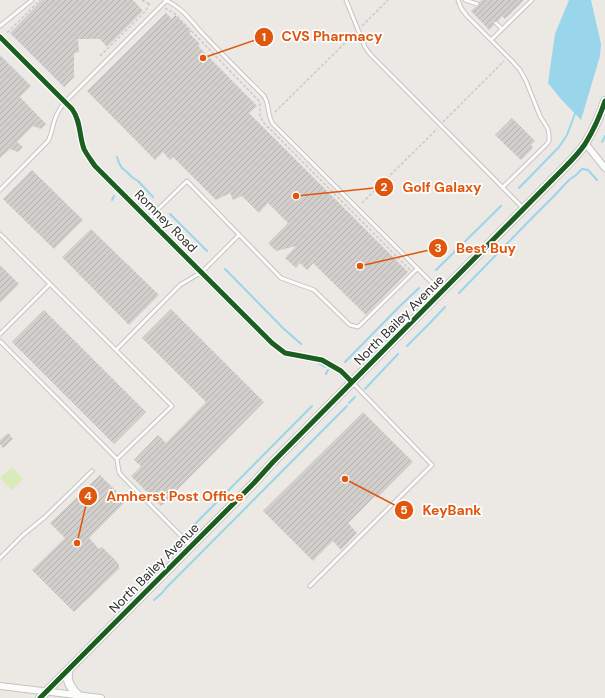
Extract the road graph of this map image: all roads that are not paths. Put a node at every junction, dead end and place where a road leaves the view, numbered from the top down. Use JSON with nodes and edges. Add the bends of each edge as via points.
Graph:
{"nodes":[{"id":1,"x":32,"y":0,"type":"edge"},
{"id":2,"x":166,"y":0,"type":"edge"},
{"id":3,"x":346,"y":0,"type":"edge"},
{"id":4,"x":458,"y":0,"type":"edge"},
{"id":5,"x":465,"y":0,"type":"edge"},
{"id":6,"x":532,"y":0,"type":"edge"},
{"id":7,"x":478,"y":4,"type":"dead end"},
{"id":8,"x":496,"y":23,"type":"dead end"},
{"id":9,"x":0,"y":26,"type":"edge"},
{"id":10,"x":502,"y":29,"type":"junction"},
{"id":11,"x":0,"y":37,"type":"edge"},
{"id":12,"x":491,"y":40,"type":"junction"},
{"id":13,"x":605,"y":101,"type":"edge"},
{"id":14,"x":65,"y":102,"type":"junction"},
{"id":15,"x":585,"y":143,"type":"junction"},
{"id":16,"x":605,"y":168,"type":"edge"},
{"id":17,"x":503,"y":188,"type":"junction"},
{"id":18,"x":0,"y":190,"type":"edge"},
{"id":19,"x":524,"y":209,"type":"junction"},
{"id":20,"x":148,"y":219,"type":"junction"},
{"id":21,"x":0,"y":234,"type":"edge"},
{"id":22,"x":239,"y":235,"type":"junction"},
{"id":23,"x":417,"y":269,"type":"junction"},
{"id":24,"x":202,"y":272,"type":"junction"},
{"id":25,"x":50,"y":284,"type":"junction"},
{"id":26,"x":441,"y":293,"type":"junction"},
{"id":27,"x":0,"y":334,"type":"edge"},
{"id":28,"x":0,"y":341,"type":"edge"},
{"id":29,"x":116,"y":350,"type":"junction"},
{"id":30,"x":352,"y":382,"type":"junction"},
{"id":31,"x":117,"y":459,"type":"junction"},
{"id":32,"x":92,"y":471,"type":"dead end"},
{"id":33,"x":191,"y":546,"type":"junction"},
{"id":34,"x":0,"y":558,"type":"edge"},
{"id":35,"x":310,"y":586,"type":"dead end"},
{"id":36,"x":69,"y":669,"type":"junction"},
{"id":37,"x":0,"y":686,"type":"edge"},
{"id":38,"x":47,"y":691,"type":"junction"},
{"id":39,"x":78,"y":695,"type":"junction"},
{"id":40,"x":40,"y":698,"type":"edge"},
{"id":41,"x":101,"y":698,"type":"edge"}],
"edges":[{"from":1,"to":9,"type":"lane"},
{"from":2,"to":14,"type":"lane"},
{"from":2,"to":23,"type":"lane","via":[[184,12],[264,96],[273,124]]},
{"from":3,"to":17,"type":"lane","via":[[370,54]]},
{"from":4,"to":12,"type":"lane","via":[[467,16]]},
{"from":5,"to":7,"type":"lane"},
{"from":6,"to":10,"type":"lane"},
{"from":8,"to":10,"type":"lane"},
{"from":10,"to":12,"type":"lane"},
{"from":11,"to":14,"type":"street","name":"Romney Road"},
{"from":12,"to":17,"type":"lane","via":[[520,70],[550,135],[546,145]]},
{"from":13,"to":15,"type":"street","name":"North Bailey Avenue"},
{"from":14,"to":18,"type":"lane","via":[[55,118],[48,141]]},
{"from":14,"to":20,"type":"street","name":"Romney Road","via":[[78,119],[84,150],[89,158]]},
{"from":15,"to":16,"type":"street"},
{"from":15,"to":19,"type":"street","name":"North Bailey Avenue"},
{"from":17,"to":19,"type":"lane"},
{"from":19,"to":26,"type":"street","name":"North Bailey Avenue"},
{"from":20,"to":22,"type":"lane","via":[[186,181]]},
{"from":20,"to":24,"type":"street","name":"Romney Road"},
{"from":21,"to":25,"type":"lane"},
{"from":22,"to":23,"type":"lane","via":[[281,278],[314,290],[350,325],[358,327]]},
{"from":22,"to":24,"type":"lane"},
{"from":23,"to":26,"type":"lane"},
{"from":24,"to":29,"type":"lane","via":[[180,285]]},
{"from":24,"to":30,"type":"street","name":"Romney Road","via":[[285,353],[322,360],[341,371]]},
{"from":25,"to":27,"type":"lane"},
{"from":25,"to":29,"type":"lane"},
{"from":26,"to":30,"type":"street","name":"North Bailey Avenue"},
{"from":28,"to":31,"type":"lane"},
{"from":29,"to":31,"type":"lane","via":[[172,406]]},
{"from":30,"to":33,"type":"street","name":"North Bailey Avenue"},
{"from":30,"to":35,"type":"lane","via":[[432,464]]},
{"from":31,"to":33,"type":"lane","via":[[121,476]]},
{"from":32,"to":34,"type":"lane"},
{"from":33,"to":36,"type":"street","name":"North Bailey Avenue"},
{"from":36,"to":38,"type":"street","name":"North Bailey Avenue"},
{"from":36,"to":39,"type":"street","via":[[68,683]]},
{"from":37,"to":38,"type":"street"},
{"from":38,"to":39,"type":"street"},
{"from":38,"to":40,"type":"street","name":"North Bailey Avenue"},
{"from":39,"to":41,"type":"street"}]}
